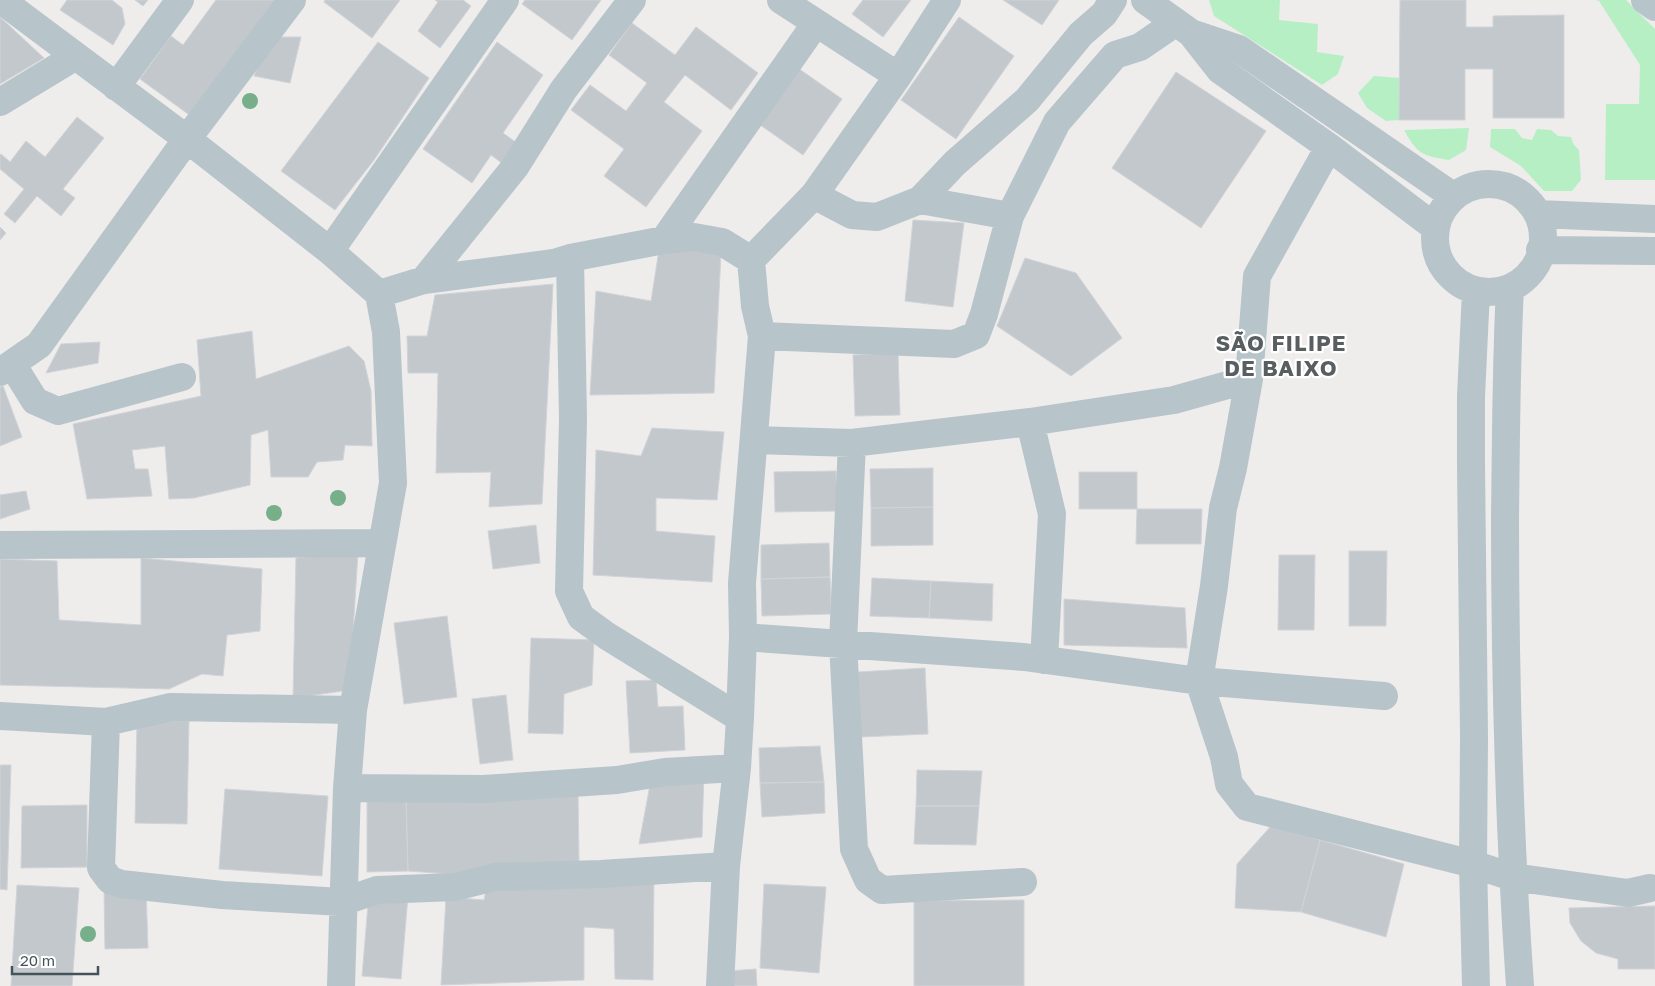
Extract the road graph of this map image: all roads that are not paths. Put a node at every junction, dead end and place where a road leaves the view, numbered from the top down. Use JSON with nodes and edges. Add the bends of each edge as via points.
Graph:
{"nodes":[{"id":1,"x":1,"y":0,"type":"edge"},
{"id":2,"x":180,"y":0,"type":"edge"},
{"id":3,"x":292,"y":0,"type":"edge"},
{"id":4,"x":505,"y":0,"type":"edge"},
{"id":5,"x":632,"y":0,"type":"edge"},
{"id":6,"x":781,"y":0,"type":"edge"},
{"id":7,"x":947,"y":0,"type":"edge"},
{"id":8,"x":1113,"y":0,"type":"edge"},
{"id":9,"x":1167,"y":13,"type":"edge"},
{"id":10,"x":816,"y":22,"type":"junction"},
{"id":11,"x":76,"y":56,"type":"junction"},
{"id":12,"x":898,"y":76,"type":"junction"},
{"id":13,"x":116,"y":87,"type":"junction"},
{"id":14,"x":0,"y":102,"type":"edge"},
{"id":15,"x":187,"y":139,"type":"junction"},
{"id":16,"x":1329,"y":147,"type":"junction"},
{"id":17,"x":814,"y":195,"type":"junction"},
{"id":18,"x":1453,"y":196,"type":"junction"},
{"id":19,"x":920,"y":200,"type":"junction"},
{"id":20,"x":1538,"y":214,"type":"junction"},
{"id":21,"x":1010,"y":216,"type":"junction"},
{"id":22,"x":1655,"y":219,"type":"edge"},
{"id":23,"x":1436,"y":228,"type":"junction"},
{"id":24,"x":664,"y":240,"type":"junction"},
{"id":25,"x":1540,"y":250,"type":"junction"},
{"id":26,"x":330,"y":251,"type":"junction"},
{"id":27,"x":1655,"y":251,"type":"edge"},
{"id":28,"x":570,"y":258,"type":"junction"},
{"id":29,"x":751,"y":260,"type":"junction"},
{"id":30,"x":424,"y":280,"type":"junction"},
{"id":31,"x":1510,"y":288,"type":"junction"},
{"id":32,"x":1476,"y":290,"type":"junction"},
{"id":33,"x":379,"y":294,"type":"junction"},
{"id":34,"x":762,"y":336,"type":"junction"},
{"id":35,"x":6,"y":368,"type":"edge"},
{"id":36,"x":182,"y":377,"type":"dead end"},
{"id":37,"x":1249,"y":379,"type":"junction"},
{"id":38,"x":1030,"y":422,"type":"junction"},
{"id":39,"x":754,"y":440,"type":"junction"},
{"id":40,"x":852,"y":443,"type":"junction"},
{"id":41,"x":382,"y":543,"type":"junction"},
{"id":42,"x":0,"y":546,"type":"edge"},
{"id":43,"x":743,"y":637,"type":"junction"},
{"id":44,"x":843,"y":643,"type":"junction"},
{"id":45,"x":1044,"y":660,"type":"junction"},
{"id":46,"x":1199,"y":680,"type":"junction"},
{"id":47,"x":1384,"y":696,"type":"dead end"},
{"id":48,"x":353,"y":710,"type":"junction"},
{"id":49,"x":0,"y":716,"type":"edge"},
{"id":50,"x":740,"y":718,"type":"junction"},
{"id":51,"x":106,"y":722,"type":"junction"},
{"id":52,"x":736,"y":768,"type":"junction"},
{"id":53,"x":347,"y":788,"type":"junction"},
{"id":54,"x":1473,"y":864,"type":"junction"},
{"id":55,"x":726,"y":866,"type":"junction"},
{"id":56,"x":1512,"y":877,"type":"junction"},
{"id":57,"x":1023,"y":882,"type":"dead end"},
{"id":58,"x":1650,"y":888,"type":"dead end"},
{"id":59,"x":342,"y":902,"type":"junction"},
{"id":60,"x":341,"y":986,"type":"edge"},
{"id":61,"x":720,"y":986,"type":"edge"},
{"id":62,"x":1476,"y":986,"type":"edge"},
{"id":63,"x":1520,"y":986,"type":"edge"}],
"edges":[{"from":1,"to":11,"type":"street"},
{"from":2,"to":13,"type":"street"},
{"from":3,"to":15,"type":"street"},
{"from":4,"to":26,"type":"street"},
{"from":5,"to":30,"type":"street","via":[[564,89],[515,167]]},
{"from":6,"to":10,"type":"street"},
{"from":7,"to":12,"type":"street"},
{"from":8,"to":19,"type":"street","via":[[1027,100],[955,163]]},
{"from":9,"to":16,"type":"street","via":[[1220,70]]},
{"from":9,"to":18,"type":"street","via":[[1239,49]]},
{"from":9,"to":21,"type":"street","via":[[1140,47],[1115,56],[1057,122]]},
{"from":10,"to":12,"type":"street"},
{"from":10,"to":24,"type":"street"},
{"from":11,"to":13,"type":"street"},
{"from":11,"to":14,"type":"street"},
{"from":12,"to":17,"type":"street"},
{"from":13,"to":15,"type":"street"},
{"from":15,"to":26,"type":"street"},
{"from":15,"to":35,"type":"street","via":[[39,345]]},
{"from":16,"to":23,"type":"street"},
{"from":16,"to":37,"type":"street","via":[[1257,276]]},
{"from":17,"to":19,"type":"street","via":[[852,215],[877,217]]},
{"from":17,"to":29,"type":"street"},
{"from":18,"to":20,"type":"street","via":[[1482,184],[1498,184],[1515,190]]},
{"from":18,"to":23,"type":"street","via":[[1441,212]]},
{"from":19,"to":21,"type":"street"},
{"from":20,"to":22,"type":"street"},
{"from":20,"to":25,"type":"street","via":[[1543,230]]},
{"from":21,"to":34,"type":"street","via":[[976,335],[954,344]]},
{"from":23,"to":32,"type":"street","via":[[1439,260],[1448,274]]},
{"from":24,"to":28,"type":"street"},
{"from":24,"to":29,"type":"street","via":[[694,237],[722,242]]},
{"from":25,"to":27,"type":"street"},
{"from":25,"to":31,"type":"street","via":[[1536,264],[1525,278]]},
{"from":26,"to":33,"type":"street"},
{"from":28,"to":30,"type":"street","via":[[554,263]]},
{"from":28,"to":50,"type":"street","via":[[574,419],[569,591],[581,617]]},
{"from":29,"to":34,"type":"street","via":[[755,306]]},
{"from":30,"to":33,"type":"street"},
{"from":31,"to":32,"type":"street","via":[[1492,292]]},
{"from":31,"to":56,"type":"street","via":[[1506,359],[1505,647]]},
{"from":32,"to":54,"type":"street","via":[[1471,396]]},
{"from":33,"to":41,"type":"street","via":[[386,332],[393,483]]},
{"from":34,"to":39,"type":"street"},
{"from":35,"to":36,"type":"street","via":[[35,401],[58,411]]},
{"from":37,"to":38,"type":"street","via":[[1174,400]]},
{"from":37,"to":46,"type":"street","via":[[1233,468],[1222,508]]},
{"from":38,"to":40,"type":"street"},
{"from":38,"to":45,"type":"street","via":[[1052,514]]},
{"from":39,"to":40,"type":"street"},
{"from":39,"to":43,"type":"street","via":[[742,583]]},
{"from":40,"to":44,"type":"street"},
{"from":41,"to":42,"type":"street"},
{"from":41,"to":48,"type":"street"},
{"from":43,"to":44,"type":"street"},
{"from":43,"to":50,"type":"street"},
{"from":44,"to":45,"type":"street"},
{"from":44,"to":57,"type":"street","via":[[854,849],[868,880],[882,890]]},
{"from":45,"to":46,"type":"street"},
{"from":46,"to":47,"type":"street"},
{"from":46,"to":54,"type":"street","via":[[1224,757],[1229,784],[1247,806]]},
{"from":48,"to":51,"type":"street","via":[[171,707]]},
{"from":48,"to":53,"type":"street"},
{"from":49,"to":51,"type":"street"},
{"from":50,"to":52,"type":"street"},
{"from":51,"to":59,"type":"street","via":[[101,868],[110,880],[121,884],[222,895]]},
{"from":52,"to":53,"type":"street","via":[[483,789]]},
{"from":52,"to":55,"type":"street"},
{"from":53,"to":59,"type":"street"},
{"from":54,"to":56,"type":"street"},
{"from":54,"to":62,"type":"street"},
{"from":55,"to":59,"type":"street","via":[[495,877],[455,888],[377,890]]},
{"from":55,"to":61,"type":"street"},
{"from":56,"to":58,"type":"street","via":[[1628,893]]},
{"from":56,"to":63,"type":"street"},
{"from":59,"to":60,"type":"street"}]}
